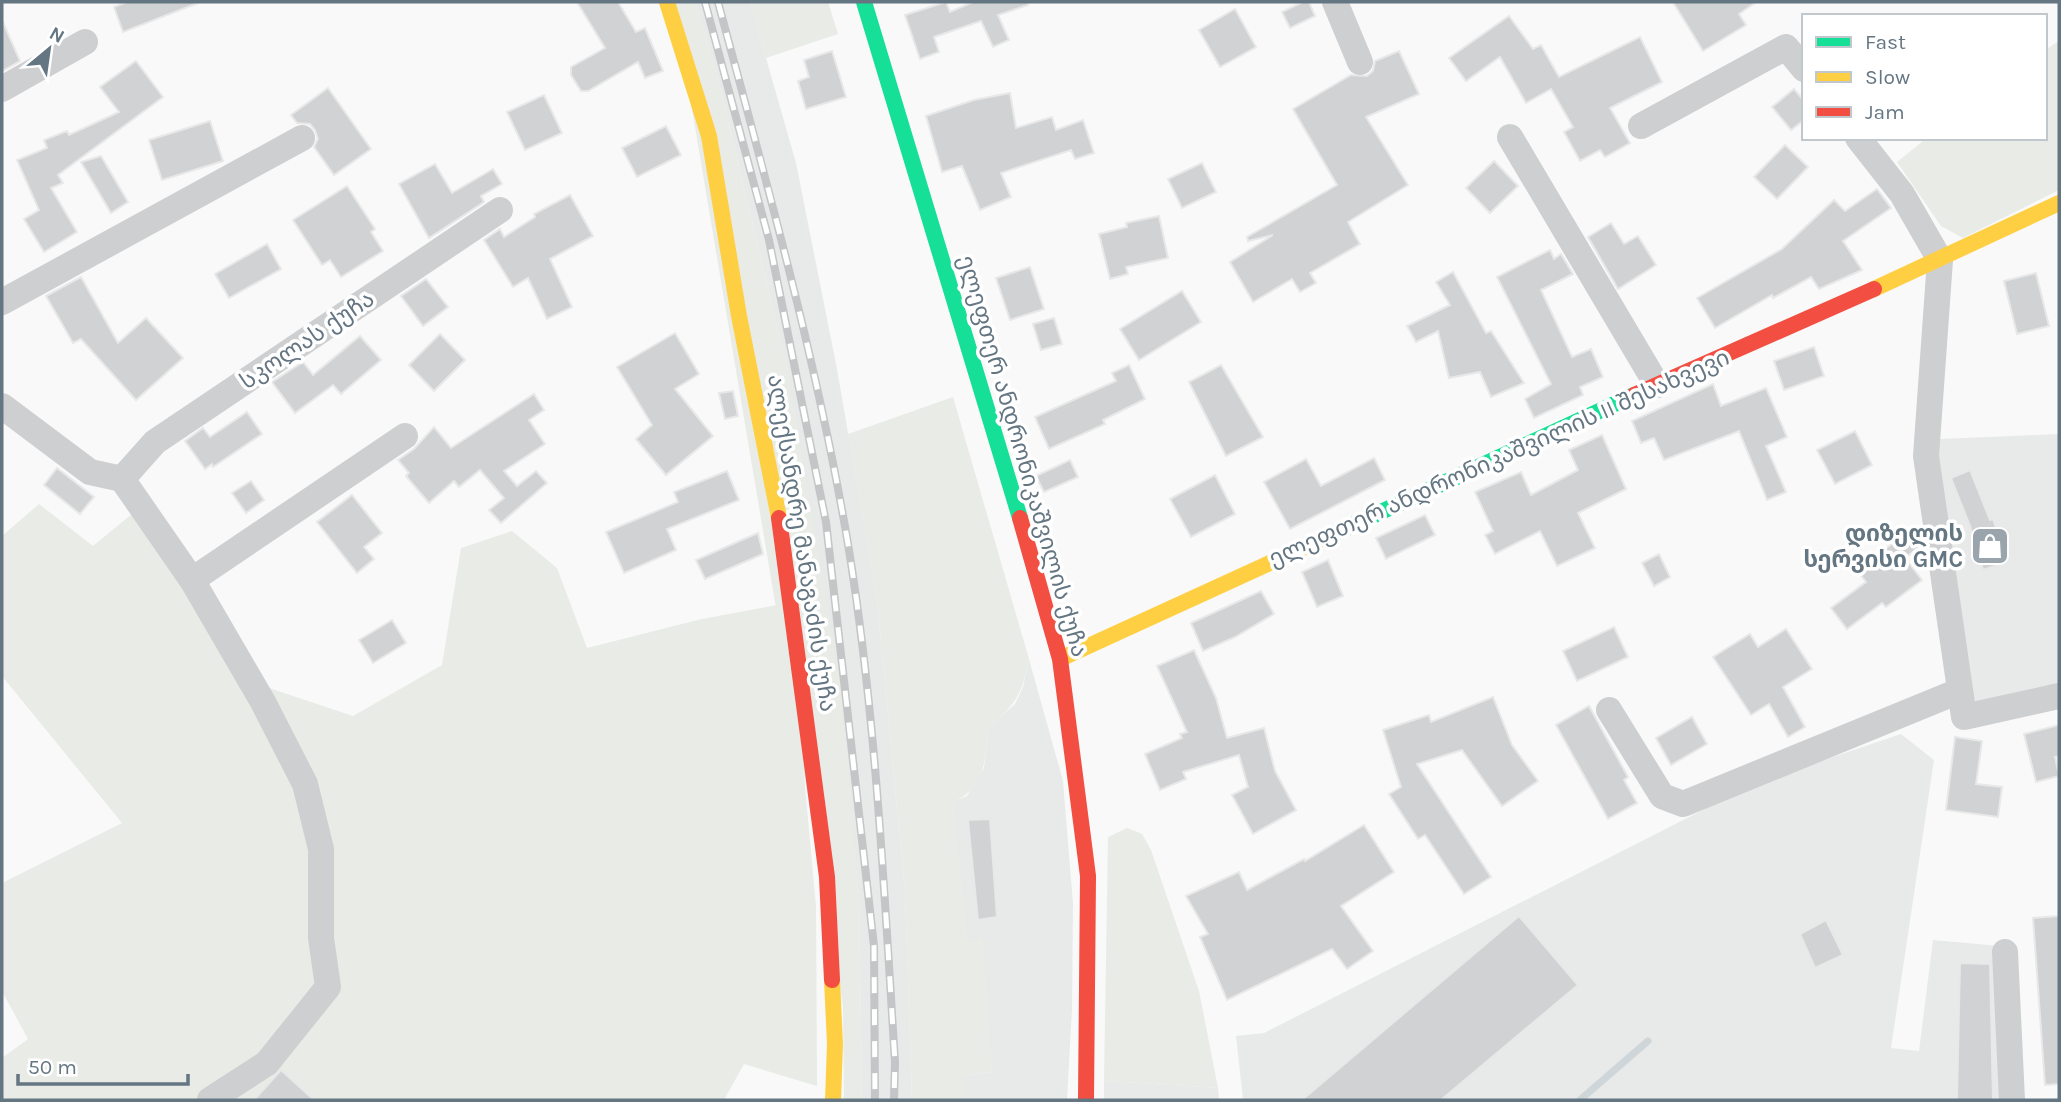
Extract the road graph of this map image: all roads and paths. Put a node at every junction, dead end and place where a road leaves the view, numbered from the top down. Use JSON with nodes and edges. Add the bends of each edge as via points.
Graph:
{"nodes":[{"id":1,"x":667,"y":2,"type":"edge"},
{"id":2,"x":864,"y":2,"type":"edge"},
{"id":3,"x":1335,"y":2,"type":"edge"},
{"id":4,"x":85,"y":42,"type":"dead end"},
{"id":5,"x":1360,"y":62,"type":"dead end"},
{"id":6,"x":1802,"y":67,"type":"edge"},
{"id":7,"x":2,"y":89,"type":"edge"},
{"id":8,"x":1641,"y":126,"type":"dead end"},
{"id":9,"x":302,"y":138,"type":"dead end"},
{"id":10,"x":1510,"y":138,"type":"dead end"},
{"id":11,"x":1860,"y":140,"type":"edge"},
{"id":12,"x":2059,"y":203,"type":"edge"},
{"id":13,"x":500,"y":210,"type":"dead end"},
{"id":14,"x":1940,"y":260,"type":"junction"},
{"id":15,"x":2,"y":302,"type":"edge"},
{"id":16,"x":1657,"y":386,"type":"junction"},
{"id":17,"x":2,"y":406,"type":"edge"},
{"id":18,"x":405,"y":436,"type":"dead end"},
{"id":19,"x":122,"y":479,"type":"junction"},
{"id":20,"x":192,"y":580,"type":"junction"},
{"id":21,"x":1060,"y":659,"type":"junction"},
{"id":22,"x":1959,"y":691,"type":"junction"},
{"id":23,"x":2059,"y":696,"type":"edge"},
{"id":24,"x":1609,"y":710,"type":"dead end"},
{"id":25,"x":2006,"y":952,"type":"dead end"},
{"id":26,"x":210,"y":1100,"type":"edge"},
{"id":27,"x":833,"y":1100,"type":"edge"},
{"id":28,"x":1086,"y":1100,"type":"edge"},
{"id":29,"x":2012,"y":1100,"type":"edge"}],
"edges":[{"from":1,"to":27,"type":"street","name":"ალექსანდრე მანაგაძის ქუჩა","via":[[709,136],[791,591],[827,877],[835,1044]]},
{"from":2,"to":21,"type":"street","name":"ელეფთერ ანდრონიკაშვილის ქუჩა","via":[[983,387]]},
{"from":3,"to":5,"type":"street"},
{"from":4,"to":7,"type":"street"},
{"from":6,"to":8,"type":"street","via":[[1786,47]]},
{"from":9,"to":15,"type":"street"},
{"from":10,"to":16,"type":"street"},
{"from":11,"to":14,"type":"street","via":[[1902,194]]},
{"from":12,"to":14,"type":"street","name":"ელეფთერ ანდრონიკაშვილის II შესახვევი"},
{"from":13,"to":19,"type":"street","name":"სკოლას ქუჩა","via":[[155,442]]},
{"from":14,"to":16,"type":"street","name":"ელეფთერ ანდრონიკაშვილის II შესახვევი"},
{"from":14,"to":22,"type":"street","via":[[1926,456]]},
{"from":16,"to":21,"type":"street","name":"ელეფთერ ანდრონიკაშვილის II შესახვევი"},
{"from":17,"to":19,"type":"street","via":[[90,472]]},
{"from":18,"to":20,"type":"street"},
{"from":19,"to":20,"type":"street"},
{"from":20,"to":26,"type":"street","via":[[305,784],[321,849],[321,938],[328,987],[267,1063]]},
{"from":21,"to":28,"type":"street","name":"ელეფთერ ანდრონიკაშვილის ქუჩა","via":[[1088,876]]},
{"from":22,"to":23,"type":"street","via":[[1964,717]]},
{"from":22,"to":24,"type":"street","via":[[1683,804],[1662,796]]},
{"from":25,"to":29,"type":"street"}]}
